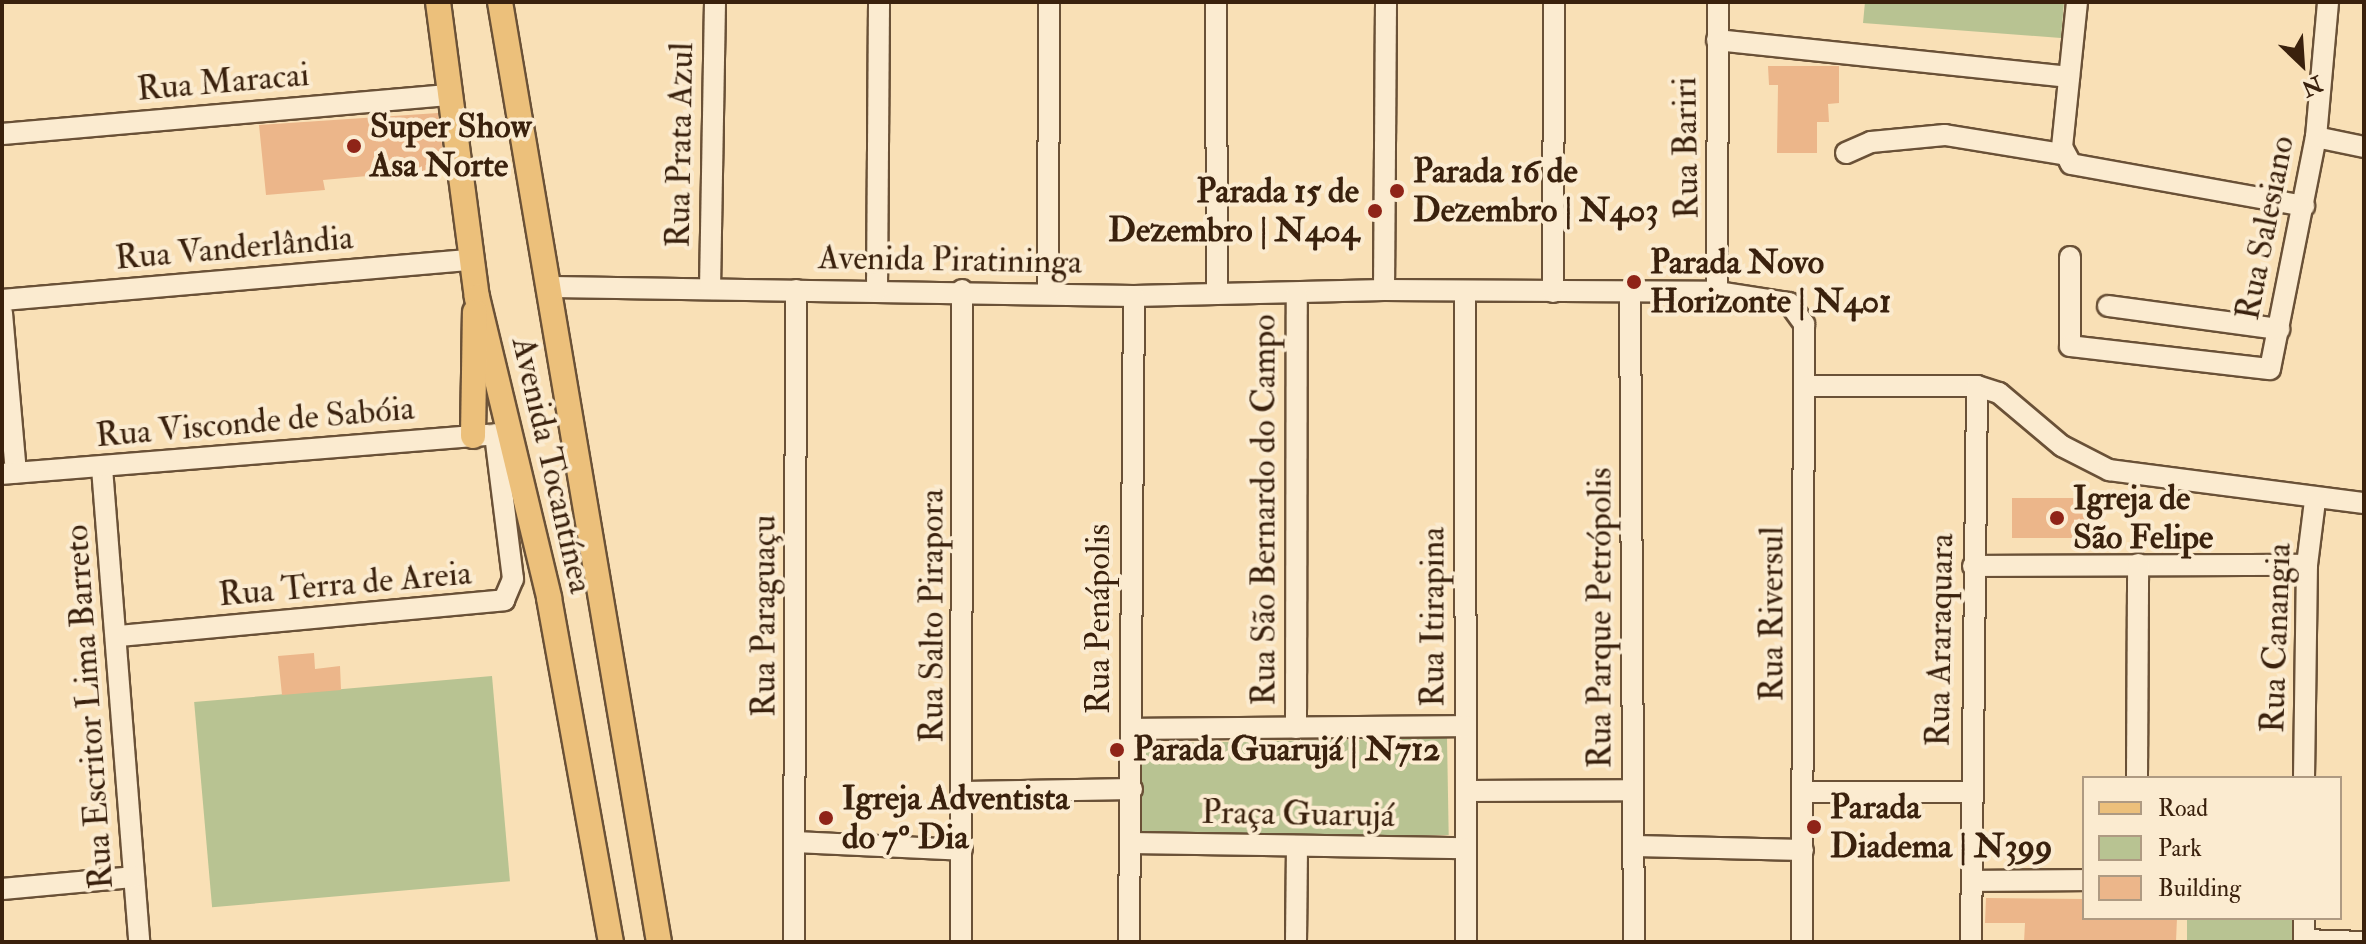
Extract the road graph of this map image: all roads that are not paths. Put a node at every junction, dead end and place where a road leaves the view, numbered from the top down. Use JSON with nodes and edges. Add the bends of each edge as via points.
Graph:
{"nodes":[{"id":1,"x":438,"y":2,"type":"edge"},
{"id":2,"x":500,"y":2,"type":"edge"},
{"id":3,"x":715,"y":2,"type":"edge"},
{"id":4,"x":879,"y":2,"type":"edge"},
{"id":5,"x":1049,"y":2,"type":"edge"},
{"id":6,"x":1216,"y":2,"type":"edge"},
{"id":7,"x":1386,"y":2,"type":"edge"},
{"id":8,"x":1554,"y":2,"type":"edge"},
{"id":9,"x":1718,"y":2,"type":"edge"},
{"id":10,"x":2077,"y":2,"type":"edge"},
{"id":11,"x":2328,"y":2,"type":"edge"},
{"id":12,"x":1717,"y":40,"type":"junction"},
{"id":13,"x":2069,"y":77,"type":"junction"},
{"id":14,"x":449,"y":95,"type":"junction"},
{"id":15,"x":2,"y":134,"type":"edge"},
{"id":16,"x":2316,"y":137,"type":"junction"},
{"id":17,"x":2364,"y":147,"type":"edge"},
{"id":18,"x":1846,"y":153,"type":"dead end"},
{"id":19,"x":2070,"y":160,"type":"junction"},
{"id":20,"x":2304,"y":206,"type":"junction"},
{"id":21,"x":2070,"y":257,"type":"dead end"},
{"id":22,"x":472,"y":260,"type":"junction"},
{"id":23,"x":552,"y":287,"type":"junction"},
{"id":24,"x":710,"y":289,"type":"junction"},
{"id":25,"x":796,"y":290,"type":"junction"},
{"id":26,"x":962,"y":290,"type":"junction"},
{"id":27,"x":1384,"y":290,"type":"junction"},
{"id":28,"x":877,"y":291,"type":"junction"},
{"id":29,"x":1465,"y":291,"type":"junction"},
{"id":30,"x":1553,"y":292,"type":"junction"},
{"id":31,"x":1717,"y":292,"type":"junction"},
{"id":32,"x":1048,"y":293,"type":"junction"},
{"id":33,"x":1217,"y":293,"type":"junction"},
{"id":34,"x":1297,"y":293,"type":"junction"},
{"id":35,"x":1630,"y":293,"type":"junction"},
{"id":36,"x":1134,"y":296,"type":"junction"},
{"id":37,"x":477,"y":297,"type":"junction"},
{"id":38,"x":1779,"y":299,"type":"joint"},
{"id":39,"x":2,"y":300,"type":"edge"},
{"id":40,"x":2108,"y":306,"type":"dead end"},
{"id":41,"x":2,"y":313,"type":"edge"},
{"id":42,"x":2279,"y":329,"type":"junction"},
{"id":43,"x":1805,"y":386,"type":"junction"},
{"id":44,"x":1977,"y":386,"type":"junction"},
{"id":45,"x":494,"y":434,"type":"junction"},
{"id":46,"x":102,"y":468,"type":"junction"},
{"id":47,"x":9,"y":473,"type":"edge"},
{"id":48,"x":2315,"y":501,"type":"junction"},
{"id":49,"x":2364,"y":503,"type":"edge"},
{"id":50,"x":2138,"y":564,"type":"junction"},
{"id":51,"x":2307,"y":565,"type":"junction"},
{"id":52,"x":1973,"y":566,"type":"junction"},
{"id":53,"x":119,"y":636,"type":"junction"},
{"id":54,"x":1466,"y":726,"type":"junction"},
{"id":55,"x":1296,"y":728,"type":"junction"},
{"id":56,"x":1131,"y":729,"type":"junction"},
{"id":57,"x":2137,"y":776,"type":"edge"},
{"id":58,"x":2304,"y":776,"type":"edge"},
{"id":59,"x":1132,"y":789,"type":"junction"},
{"id":60,"x":1633,"y":790,"type":"junction"},
{"id":61,"x":1466,"y":791,"type":"junction"},
{"id":62,"x":965,"y":792,"type":"junction"},
{"id":63,"x":1804,"y":792,"type":"junction"},
{"id":64,"x":1970,"y":792,"type":"junction"},
{"id":65,"x":795,"y":842,"type":"junction"},
{"id":66,"x":1130,"y":843,"type":"junction"},
{"id":67,"x":1297,"y":846,"type":"junction"},
{"id":68,"x":1635,"y":846,"type":"junction"},
{"id":69,"x":1466,"y":848,"type":"junction"},
{"id":70,"x":962,"y":850,"type":"junction"},
{"id":71,"x":1803,"y":850,"type":"junction"},
{"id":72,"x":133,"y":877,"type":"junction"},
{"id":73,"x":2082,"y":880,"type":"edge"},
{"id":74,"x":1973,"y":881,"type":"junction"},
{"id":75,"x":2,"y":889,"type":"edge"},
{"id":76,"x":2304,"y":920,"type":"edge"},
{"id":77,"x":2304,"y":941,"type":"edge"},
{"id":78,"x":139,"y":942,"type":"edge"},
{"id":79,"x":611,"y":942,"type":"edge"},
{"id":80,"x":659,"y":942,"type":"edge"},
{"id":81,"x":794,"y":942,"type":"edge"},
{"id":82,"x":961,"y":942,"type":"edge"},
{"id":83,"x":1129,"y":942,"type":"edge"},
{"id":84,"x":1296,"y":942,"type":"edge"},
{"id":85,"x":1466,"y":942,"type":"edge"},
{"id":86,"x":1634,"y":942,"type":"edge"},
{"id":87,"x":1802,"y":942,"type":"edge"},
{"id":88,"x":1971,"y":942,"type":"edge"},
{"id":89,"x":2364,"y":942,"type":"edge"}],
"edges":[{"from":1,"to":14,"type":"main road","name":"Avenida Tocantínea"},
{"from":2,"to":23,"type":"main road","name":"Avenida Tocantínea"},
{"from":3,"to":24,"type":"street","name":"Rua Prata Azul"},
{"from":4,"to":28,"type":"street"},
{"from":5,"to":32,"type":"street"},
{"from":6,"to":33,"type":"street"},
{"from":7,"to":27,"type":"street"},
{"from":8,"to":30,"type":"street"},
{"from":9,"to":12,"type":"street","name":"Rua Bariri"},
{"from":10,"to":13,"type":"street"},
{"from":11,"to":16,"type":"street","name":"Rua Salesiano"},
{"from":12,"to":13,"type":"street"},
{"from":12,"to":31,"type":"street","name":"Rua Bariri"},
{"from":13,"to":19,"type":"street"},
{"from":14,"to":15,"type":"street","name":"Rua Maracai"},
{"from":14,"to":22,"type":"main road","name":"Avenida Tocantínea"},
{"from":16,"to":17,"type":"street"},
{"from":16,"to":20,"type":"street","name":"Rua Salesiano"},
{"from":18,"to":19,"type":"street","via":[[1871,142],[1945,135]]},
{"from":19,"to":20,"type":"street"},
{"from":20,"to":42,"type":"street","name":"Rua Salesiano"},
{"from":21,"to":42,"type":"street","name":"Rua Salesiano","via":[[2070,346],[2270,369]]},
{"from":22,"to":37,"type":"main road","name":"Avenida Tocantínea"},
{"from":22,"to":39,"type":"street","name":"Rua Vanderlândia"},
{"from":23,"to":24,"type":"street","name":"Avenida Piratininga"},
{"from":23,"to":80,"type":"main road","name":"Avenida Tocantínea"},
{"from":24,"to":25,"type":"street","name":"Avenida Piratininga"},
{"from":25,"to":28,"type":"street","name":"Avenida Piratininga"},
{"from":25,"to":65,"type":"street","name":"Rua Paraguaçu"},
{"from":26,"to":28,"type":"street","name":"Avenida Piratininga"},
{"from":26,"to":32,"type":"street","name":"Avenida Piratininga"},
{"from":26,"to":62,"type":"street","name":"Rua Salto Pirapora"},
{"from":27,"to":29,"type":"street","name":"Avenida Piratininga"},
{"from":27,"to":34,"type":"street","name":"Avenida Piratininga"},
{"from":29,"to":30,"type":"street","name":"Avenida Piratininga"},
{"from":29,"to":54,"type":"street","name":"Rua Itirapina"},
{"from":30,"to":35,"type":"street","name":"Avenida Piratininga"},
{"from":31,"to":35,"type":"street","name":"Avenida Piratininga"},
{"from":31,"to":38,"type":"street","name":"Avenida Piratininga"},
{"from":32,"to":36,"type":"street","name":"Avenida Piratininga"},
{"from":33,"to":34,"type":"street","name":"Avenida Piratininga"},
{"from":33,"to":36,"type":"street","name":"Avenida Piratininga"},
{"from":34,"to":55,"type":"street","name":"Rua São Bernardo do Campo"},
{"from":35,"to":60,"type":"street","name":"Rua Parque Petrópolis"},
{"from":36,"to":56,"type":"street","name":"Rua Penápolis"},
{"from":37,"to":45,"type":"main road","name":"Avenida Tocantínea"},
{"from":37,"to":45,"type":"main road","via":[[471,348]]},
{"from":38,"to":43,"type":"street","name":"Rua Riversul","via":[[1803,315]]},
{"from":40,"to":42,"type":"street"},
{"from":41,"to":47,"type":"street"},
{"from":43,"to":44,"type":"street"},
{"from":43,"to":63,"type":"street","name":"Rua Riversul"},
{"from":44,"to":48,"type":"street","via":[[1999,393],[2062,446],[2109,470]]},
{"from":44,"to":52,"type":"street","name":"Rua Araraquara"},
{"from":45,"to":46,"type":"street","name":"Rua Visconde de Sabóia"},
{"from":45,"to":53,"type":"street","name":"Rua Terra de Areia","via":[[513,579],[504,600]]},
{"from":45,"to":79,"type":"main road","name":"Avenida Tocantínea"},
{"from":46,"to":47,"type":"street","name":"Rua Visconde de Sabóia"},
{"from":46,"to":53,"type":"street","name":"Rua Escritor Lima Barreto"},
{"from":48,"to":49,"type":"street"},
{"from":48,"to":51,"type":"street","name":"Rua Canangia"},
{"from":50,"to":51,"type":"street"},
{"from":50,"to":52,"type":"street"},
{"from":50,"to":57,"type":"street"},
{"from":51,"to":58,"type":"street","name":"Rua Canangia"},
{"from":52,"to":64,"type":"street","name":"Rua Araraquara"},
{"from":53,"to":72,"type":"street","name":"Rua Escritor Lima Barreto"},
{"from":54,"to":55,"type":"street"},
{"from":54,"to":61,"type":"street","name":"Rua Itirapina"},
{"from":55,"to":56,"type":"street"},
{"from":56,"to":59,"type":"street","name":"Rua Penápolis"},
{"from":59,"to":62,"type":"street"},
{"from":59,"to":66,"type":"street","name":"Rua Penápolis"},
{"from":60,"to":61,"type":"street"},
{"from":60,"to":68,"type":"street","name":"Rua Parque Petrópolis"},
{"from":61,"to":69,"type":"street","name":"Rua Itirapina"},
{"from":62,"to":70,"type":"street","name":"Rua Salto Pirapora"},
{"from":63,"to":64,"type":"street"},
{"from":63,"to":71,"type":"street","name":"Rua Riversul"},
{"from":64,"to":74,"type":"street","name":"Rua Araraquara"},
{"from":65,"to":70,"type":"street"},
{"from":65,"to":81,"type":"street","name":"Rua Paraguaçu"},
{"from":66,"to":67,"type":"street","name":"Praça Guarujá"},
{"from":66,"to":83,"type":"street","name":"Rua Penápolis"},
{"from":67,"to":69,"type":"street","name":"Praça Guarujá"},
{"from":67,"to":84,"type":"street"},
{"from":68,"to":71,"type":"street"},
{"from":68,"to":86,"type":"street","name":"Rua Parque Petrópolis"},
{"from":69,"to":85,"type":"street","name":"Rua Itirapina"},
{"from":70,"to":82,"type":"street","name":"Rua Salto Pirapora"},
{"from":71,"to":87,"type":"street","name":"Rua Riversul"},
{"from":72,"to":75,"type":"street"},
{"from":72,"to":78,"type":"street","name":"Rua Escritor Lima Barreto"},
{"from":73,"to":74,"type":"street"},
{"from":74,"to":88,"type":"street","name":"Rua Araraquara"},
{"from":76,"to":77,"type":"street"},
{"from":77,"to":89,"type":"street"}]}
